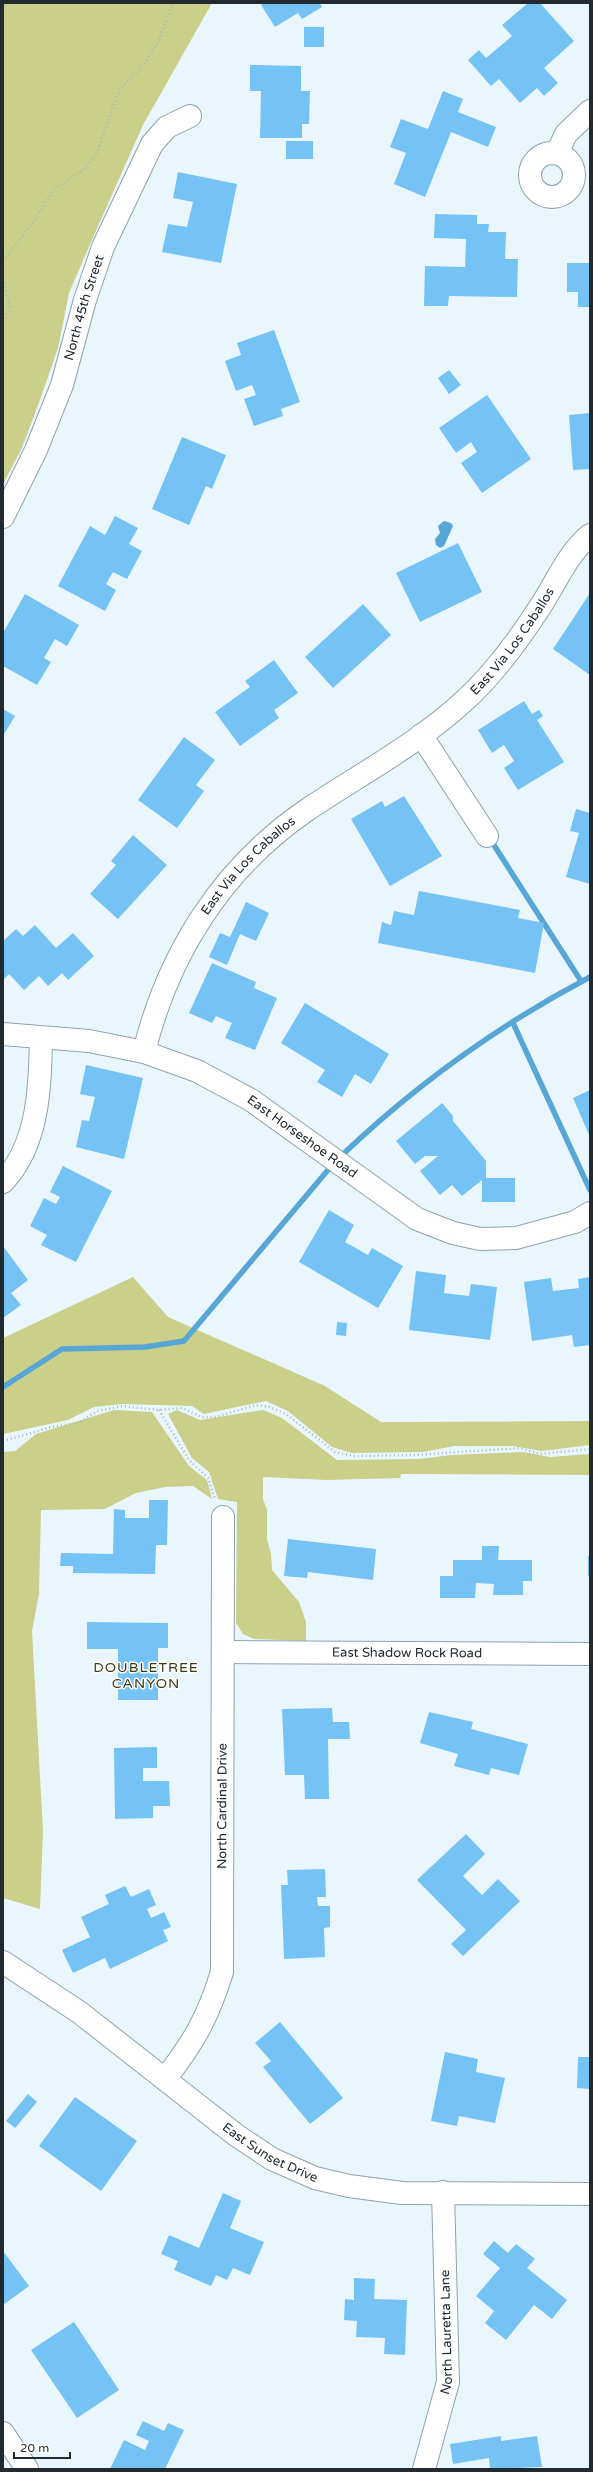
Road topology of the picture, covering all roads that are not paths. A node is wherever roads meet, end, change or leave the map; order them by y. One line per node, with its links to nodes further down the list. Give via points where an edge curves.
1 (590, 111): 3 (street, via 566,134)
2 (190, 116): 4 (street, North 45th Street, via 167,127 152,144 103,247 85,300 62,385 36,450)
3 (557, 153)
4 (3, 517)
5 (590, 535): 6 (street, East Via Los Caballos, via 566,563 540,606 495,668 463,702)
6 (421, 735): 7 (street); 10 (street, East Via Los Caballos, via 305,812 258,850 227,881 199,919 166,980)
7 (487, 836)
8 (3, 1034): 9 (street, East Horseshoe Road)
9 (41, 1038): 10 (street, East Horseshoe Road, via 89,1041); 11 (street, via 36,1114 24,1150 12,1173)
10 (144, 1052): 12 (street, East Horseshoe Road, via 223,1083 251,1100 417,1219 453,1233 480,1239 516,1238 575,1222)
11 (3, 1182)
12 (590, 1213)
13 (223, 1517): 14 (street, North Cardinal Drive)
14 (224, 1652): 15 (street, East Shadow Rock Road); 17 (street, North Cardinal Drive, via 222,1972 212,2003 191,2045)
15 (590, 1654)
16 (3, 1962): 17 (street, East Sunset Drive, via 80,2012)
17 (165, 2079): 18 (street, East Sunset Drive, via 236,2135 272,2159 315,2178 349,2186 402,2193)
18 (443, 2192): 19 (street, East Sunset Drive); 22 (street, North Lauretta Lane, via 448,2382)
19 (590, 2194)
20 (3, 2433): 21 (street)
21 (27, 2469)
22 (424, 2469)

